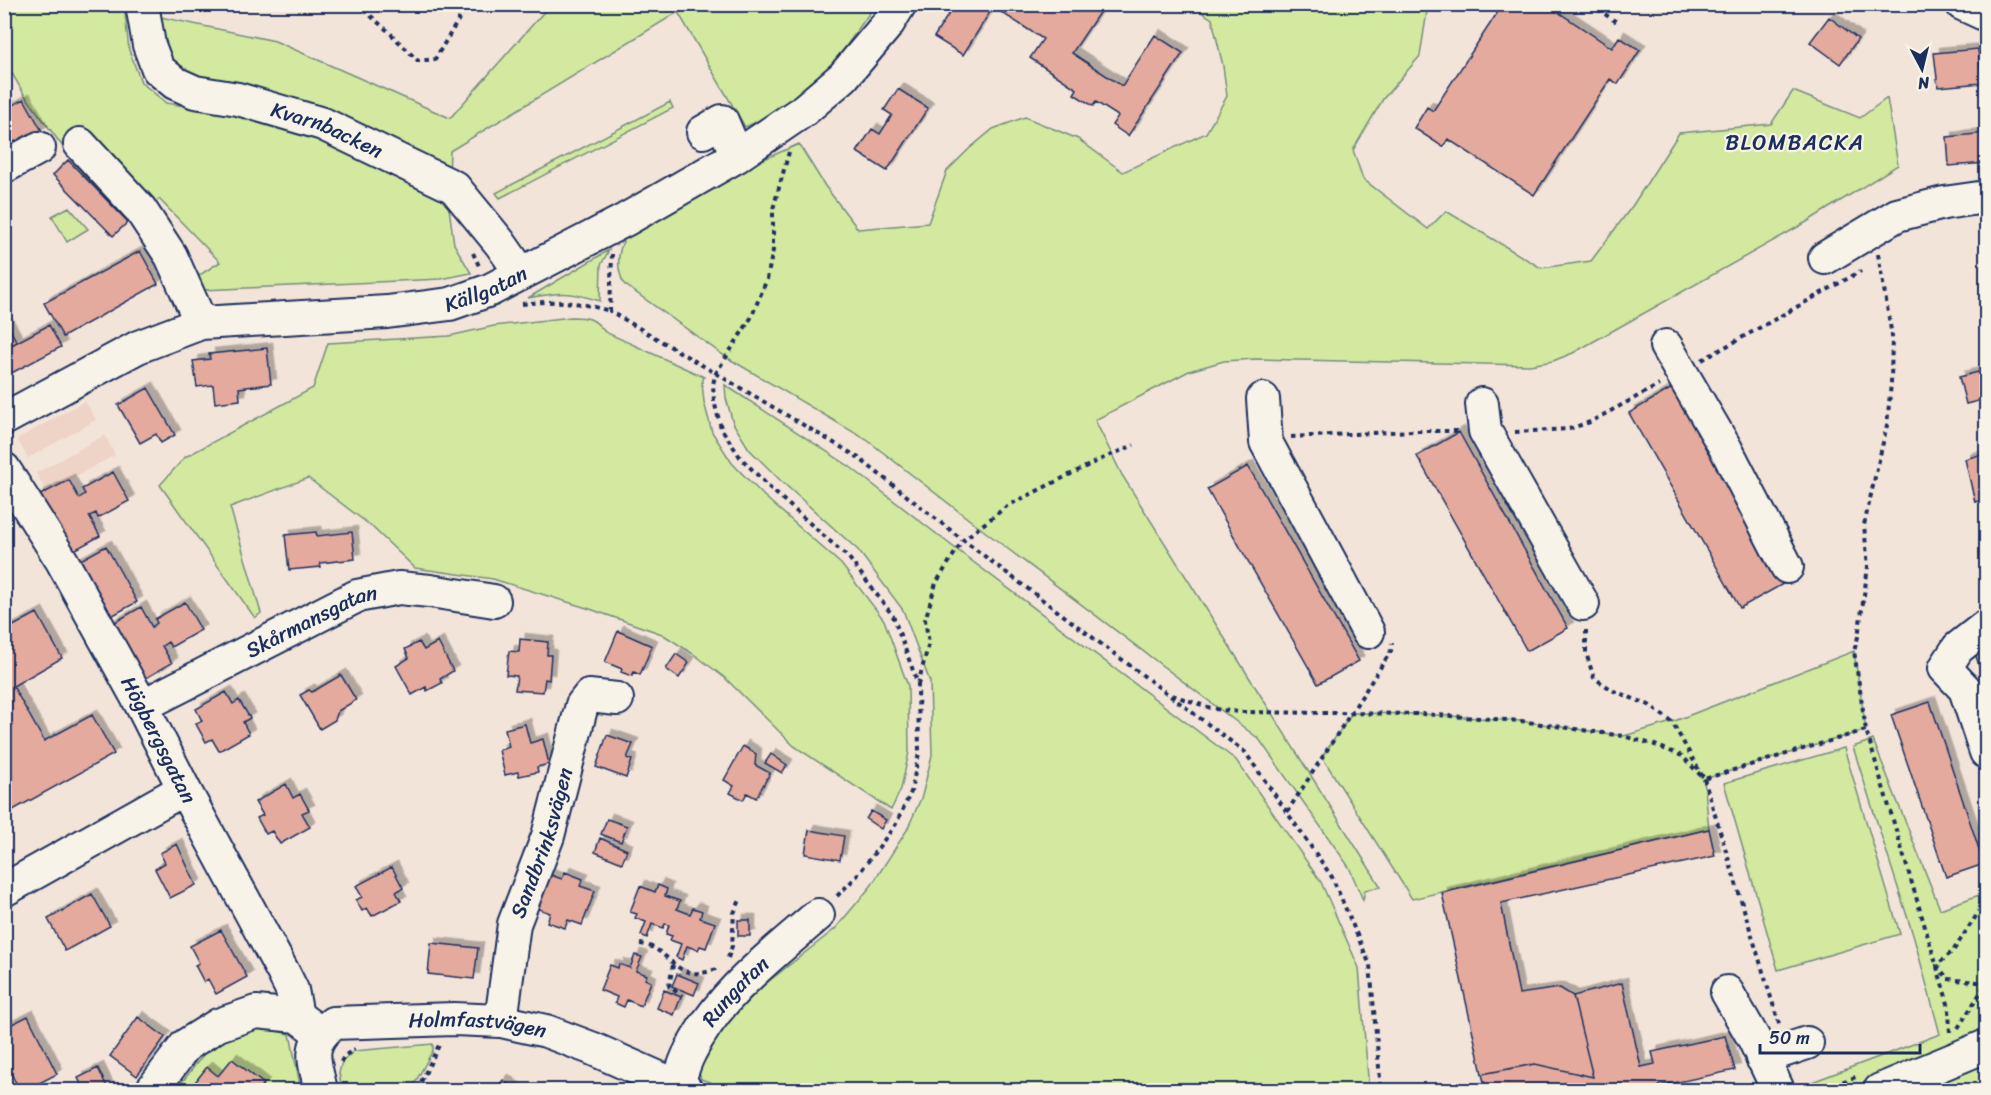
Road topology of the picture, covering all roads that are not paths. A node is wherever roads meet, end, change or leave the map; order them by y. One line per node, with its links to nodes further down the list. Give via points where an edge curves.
1 (142, 4): 12 (street, Kvarnbacken, via 149,45 158,69 175,83 195,92 238,99 323,124 454,187)
2 (900, 4): 8 (street, Källgatan, via 843,77 803,111)
3 (1962, 4): 4 (street)
4 (1986, 15)
5 (703, 132): 8 (street, via 722,122)
6 (80, 144): 13 (street, via 140,209 171,256)
7 (39, 148): 9 (street)
8 (737, 156): 12 (street, Källgatan)
9 (4, 167)
10 (1986, 197): 11 (street, via 1897,215)
11 (1825, 258)
12 (521, 273): 13 (street, Källgatan, via 490,290 450,304 387,312)
13 (201, 323): 17 (street, Källgatan, via 138,347)
14 (1674, 359): 19 (street)
15 (1263, 399): 23 (street, via 1264,438)
16 (1484, 417): 21 (street)
17 (4, 419)
18 (4, 469): 25 (street, Högbergsgatan, via 62,561)
19 (1787, 567)
20 (494, 601): 25 (street, Skårmansgatan, via 399,588 357,596)
21 (1582, 604)
22 (1986, 626): 26 (street, via 1958,648 1945,668 1965,689)
23 (1368, 632)
24 (617, 699): 31 (street, Sandbrinksvägen, via 589,696 582,705 548,836 514,924)
25 (142, 706): 27 (street, Högbergsgatan)
26 (1986, 752)
27 (184, 789): 28 (street); 32 (street, Högbergsgatan)
28 (4, 890)
29 (818, 915): 35 (street, Rungatan, via 747,976 716,1011 690,1052)
30 (1727, 992): 38 (street, via 1754,1039 1785,1050)
31 (501, 1021): 32 (street, Holmfastvägen); 35 (street, Holmfastvägen, via 546,1030)
32 (309, 1025): 36 (street, via 256,1012 218,1025 186,1045); 37 (street)
33 (1986, 1046): 34 (street)
34 (1870, 1083)
35 (681, 1089)
36 (152, 1090)
37 (321, 1090)
38 (1774, 1090)

